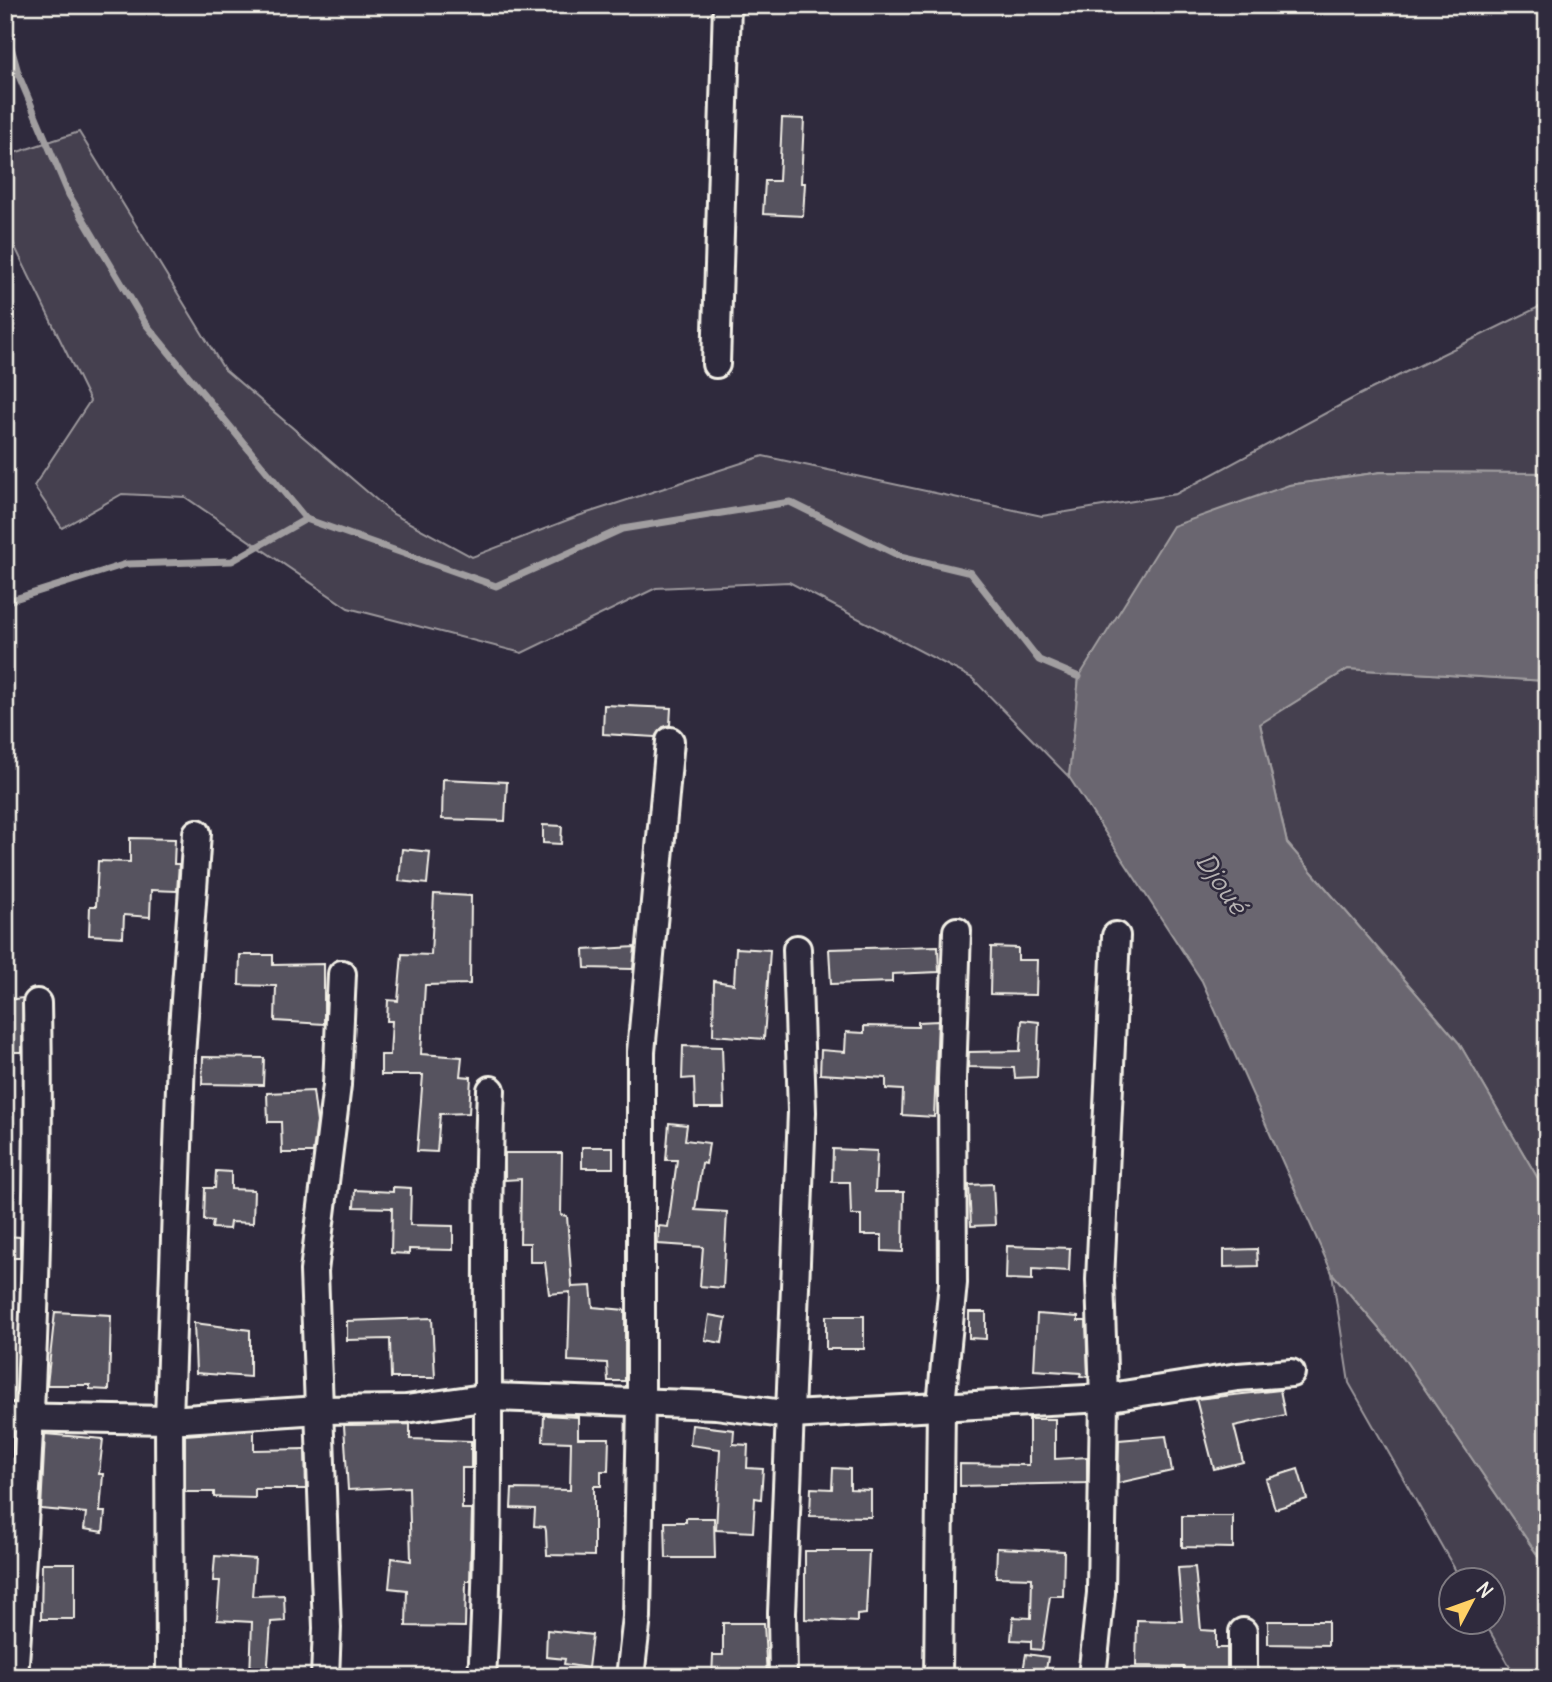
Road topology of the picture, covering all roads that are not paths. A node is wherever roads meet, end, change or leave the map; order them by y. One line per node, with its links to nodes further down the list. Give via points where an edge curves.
1 (727, 5): 2 (street)
2 (716, 364)
3 (670, 741): 14 (street, via 641,1052)
4 (197, 832): 19 (street, via 181,1056)
5 (957, 931): 15 (street, via 953,1283)
6 (1116, 936): 13 (street, via 1100,1280)
7 (797, 949): 17 (street, via 802,1112)
8 (342, 974): 16 (street, via 337,1085 314,1271)
9 (37, 1003): 18 (street, via 39,1109)
10 (491, 1090): 12 (street, via 487,1178)
11 (1291, 1373): 13 (street)
12 (490, 1397): 14 (street); 16 (street, via 406,1409); 24 (street)
13 (1104, 1398): 15 (street); 28 (street, via 1101,1593)
14 (641, 1402): 17 (street); 25 (street, via 637,1617)
15 (941, 1405): 17 (street); 27 (street)
16 (319, 1410): 19 (street); 23 (street)
17 (791, 1415): 26 (street)
18 (18, 1417): 19 (street); 21 (street)
19 (169, 1420): 22 (street)
20 (1243, 1632): 29 (street)
21 (14, 1677)
22 (170, 1677)
23 (325, 1677)
24 (482, 1677)
25 (630, 1677)
26 (783, 1677)
27 (938, 1677)
28 (1092, 1677)
29 (1243, 1677)

